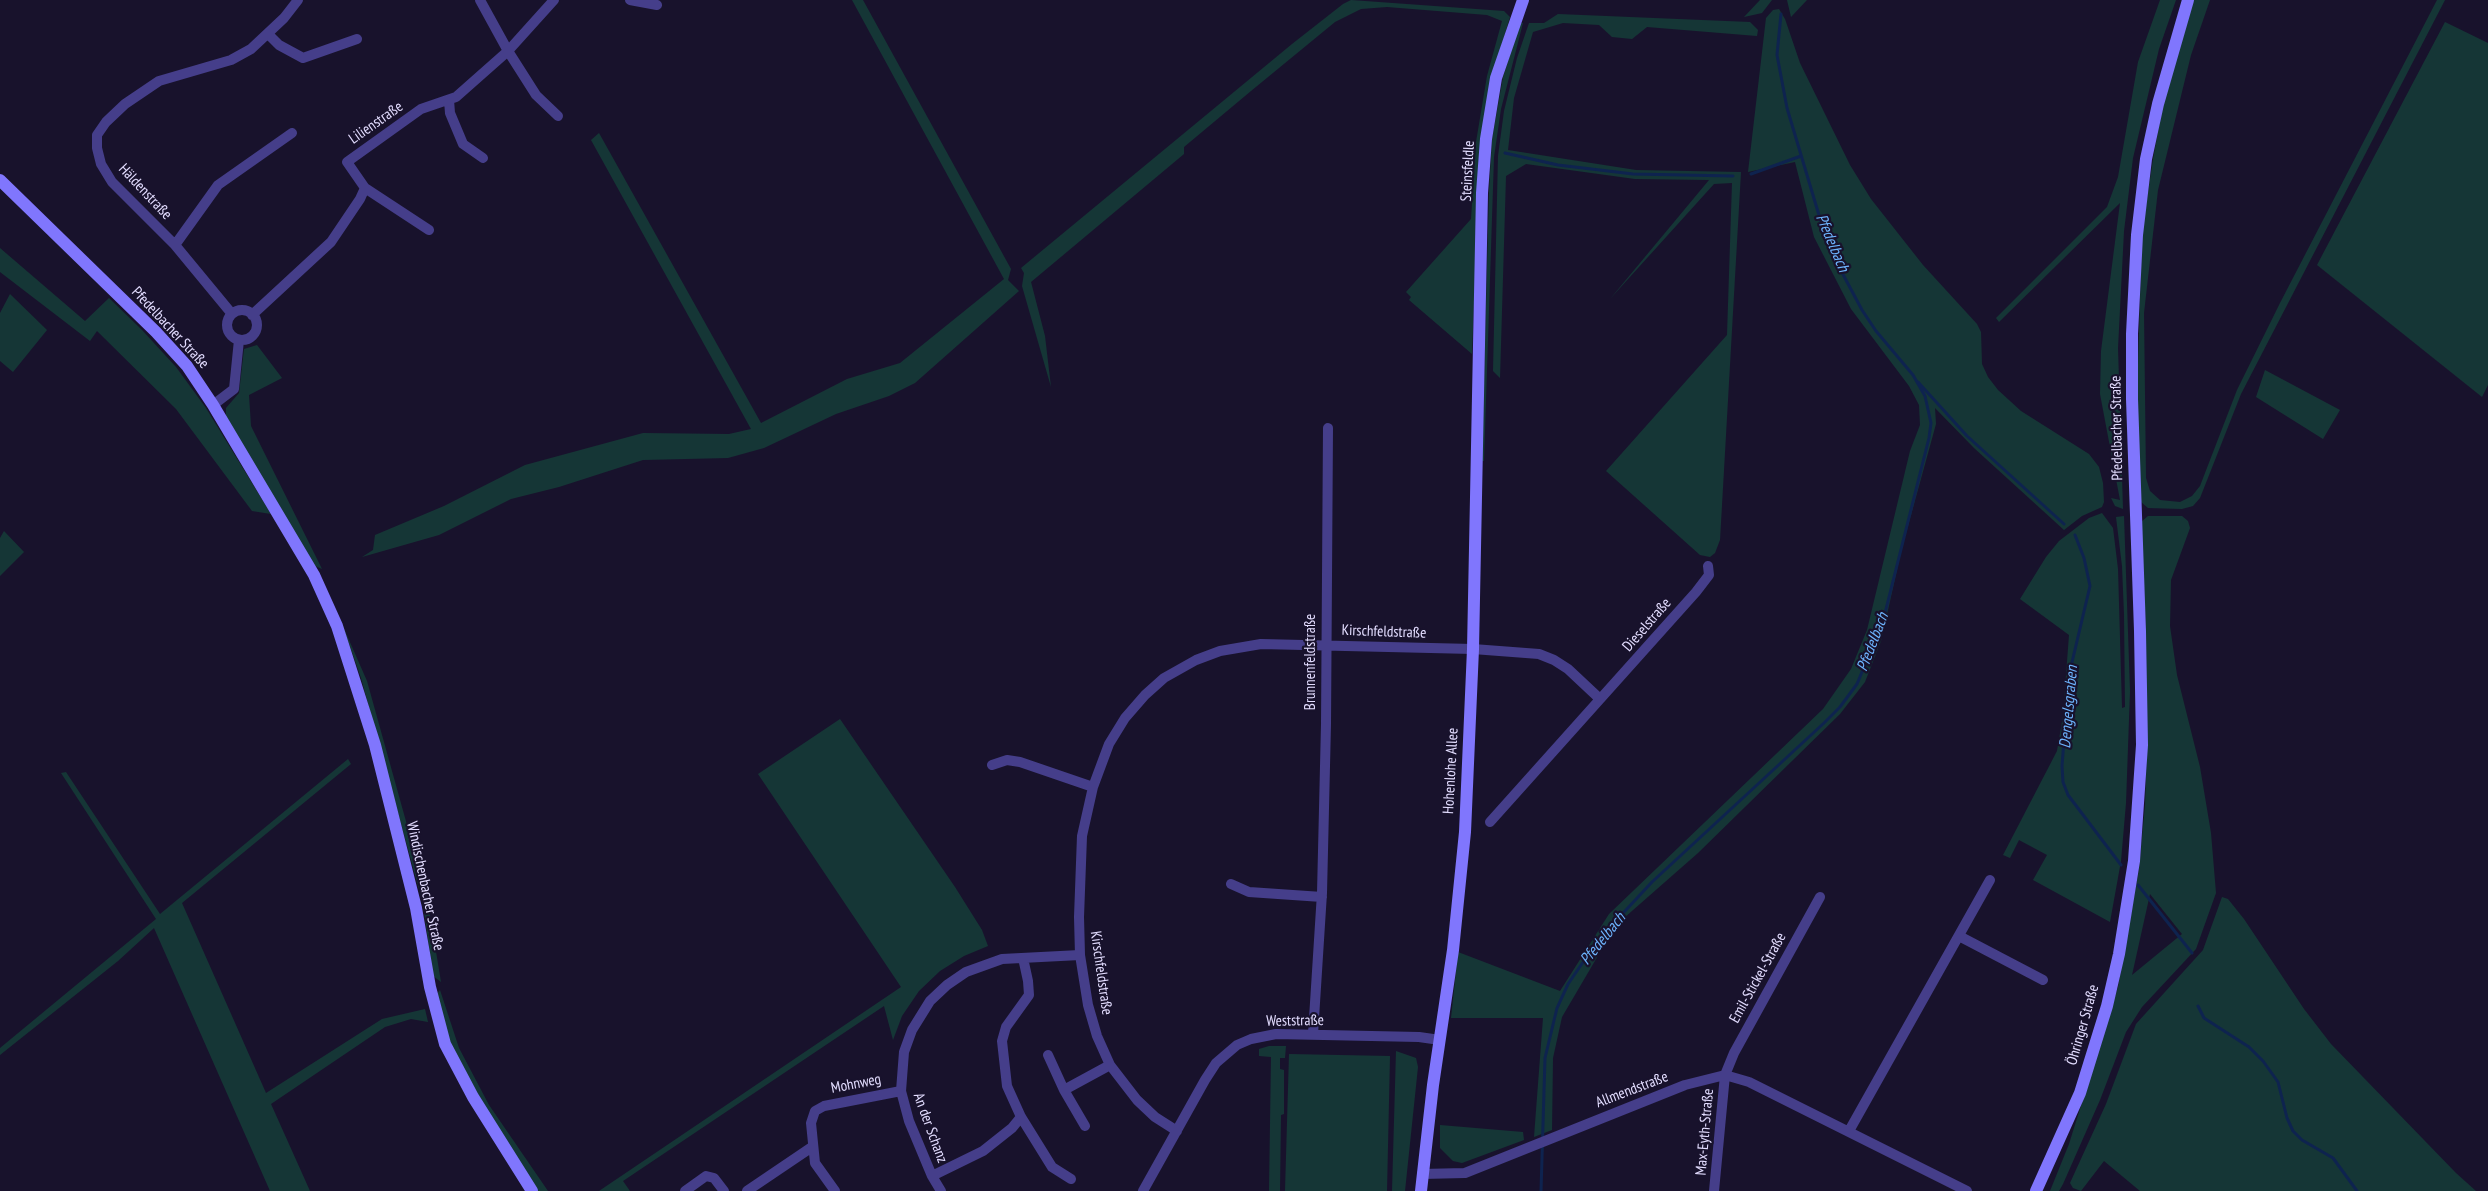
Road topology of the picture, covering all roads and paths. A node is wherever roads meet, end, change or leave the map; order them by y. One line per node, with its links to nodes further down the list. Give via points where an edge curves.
1 (299, 0): 8 (street, Häldenstraße)
2 (480, 0): 10 (street)
3 (554, 0): 10 (street, Lilienstraße)
4 (630, 0): 7 (street)
5 (1523, 0): 22 (street, Steinsfeldle, via 1496,78 1486,139)
6 (2188, 0): 33 (street, Pfedelbacher Straße, via 2146,158 2137,235 2132,399 2142,745)
7 (657, 5)
8 (268, 34): 9 (street, via 279,46 303,58); 18 (street, Häldenstraße, via 231,60 159,81 106,122 97,135 101,164 112,182)
9 (357, 38)
10 (508, 51): 11 (street, Lilienstraße); 12 (street, via 536,95)
11 (449, 100): 14 (street, via 450,113 463,144); 16 (street, Lilienstraße, via 421,109 347,162)
12 (558, 116)
13 (292, 133): 18 (street, via 218,185)
14 (483, 158)
15 (0, 180): 23 (street, Pfedelbacher Straße, via 156,332 187,366)
16 (365, 188): 17 (street); 20 (street, via 331,242)
17 (429, 230)
18 (175, 245): 19 (street, Häldenstraße)
19 (232, 314): 20 (street, via 242,311); 21 (street, via 228,318 227,329)
20 (252, 315): 21 (street, via 256,320 255,332 248,339)
21 (239, 340): 23 (street, via 234,389)
22 (1480, 349): 28 (street, Hohenlohe Allee)
23 (213, 405): 26 (street, Pfedelbacher Straße)
24 (1328, 428): 27 (street, Brunnenfeldstraße)
25 (1708, 566): 29 (street, Dieselstraße, via 1709,575 1696,592)
26 (314, 575): 57 (street, Windischenbacher Straße, via 337,626 375,745 416,908 430,987 445,1044 473,1097)
27 (1326, 646): 28 (street, Kirschfeldstraße); 31 (street, Kirschfeldstraße, via 1261,644 1220,651 1164,678 1125,718 1109,744); 36 (street, Brunnenfeldstraße)
28 (1473, 649): 29 (street, via 1539,654 1568,669); 43 (street, Hohenlohe Allee, via 1465,832)
29 (1600, 699): 32 (street, Dieselstraße)
30 (992, 764): 31 (street, via 1007,760 1020,762)
31 (1093, 787): 39 (street, Kirschfeldstraße, via 1082,836)
32 (1490, 822)
33 (2134, 861): 67 (street, Öhringer Straße, via 2119,954 2106,1006 2080,1093)
34 (1990, 880): 38 (street)
35 (1231, 884): 36 (street, via 1249,892)
36 (1322, 896): 42 (street, Brunnenfeldstraße)
37 (1820, 897): 46 (street, Emil-Stickel-Straße)
38 (1959, 936): 41 (street); 52 (street)
39 (1080, 956): 40 (street, An der Schanz); 45 (street, Kirschfeldstraße, via 1088,1005)
40 (1024, 958): 48 (street, An der Schanz, via 1002,960 966,972 930,1001 912,1030 904,1052); 49 (street, via 1029,995 1006,1026 1002,1042 1007,1086)
41 (2043, 980)
42 (1313, 1034): 43 (street, Weststraße); 51 (street, Weststraße, via 1276,1034 1251,1039 1226,1052 1205,1080)
43 (1440, 1040): 54 (street, Hohenlohe Allee)
44 (1048, 1055): 47 (street)
45 (1110, 1065): 47 (street); 51 (street, Kirschfeldstraße, via 1137,1100)
46 (1725, 1075): 52 (street, via 1749,1082); 54 (street, Allmendstraße, via 1686,1085 1465,1173); 65 (street, Max-Eyth-Straße)
47 (1064, 1090): 50 (street)
48 (901, 1091): 53 (street, Mohnweg, via 824,1106 816,1111 811,1123); 55 (street, An der Schanz, via 909,1121)
49 (1021, 1117): 55 (street, via 983,1151); 56 (street, via 1052,1167)
50 (1085, 1126)
51 (1177, 1131): 63 (street, Weststraße)
52 (1849, 1131): 66 (street)
53 (812, 1147): 60 (street); 61 (street, Mohnweg, via 815,1163)
54 (1422, 1174): 64 (street, Hohenlohe Allee)
55 (932, 1176): 62 (street, An der Schanz)
56 (1071, 1179)
57 (532, 1191)
58 (686, 1191): 59 (street, via 706,1176 714,1178)
59 (724, 1191)
60 (747, 1191)
61 (835, 1191)
62 (941, 1191)
63 (1143, 1191)
64 (1421, 1191)
65 (1714, 1191)
66 (1967, 1191)
67 (2036, 1191)

